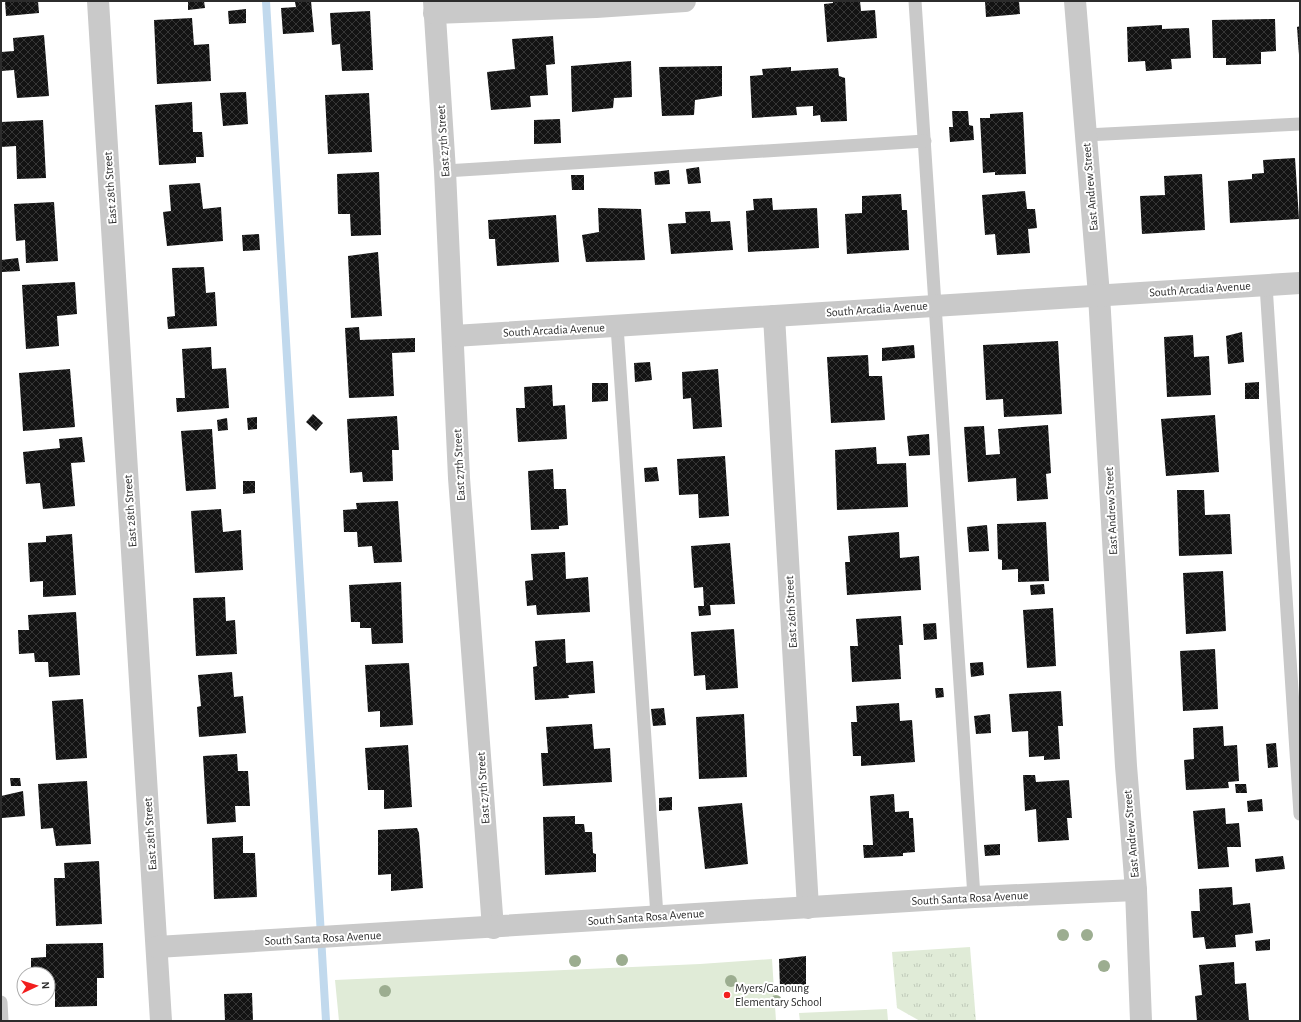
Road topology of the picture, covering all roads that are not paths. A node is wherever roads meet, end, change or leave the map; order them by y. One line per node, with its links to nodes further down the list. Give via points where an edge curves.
1 (98, 1): 24 (street, East 28th Street)
2 (685, 1): 5 (street)
3 (915, 1): 9 (lane)
4 (1074, 1): 8 (street, East Andrew Street)
5 (596, 4): 6 (street)
6 (434, 7): 10 (street, East 27th Street)
7 (1300, 124): 8 (lane)
8 (1086, 135): 13 (street, East Andrew Street)
9 (924, 141): 10 (lane); 14 (lane)
10 (445, 171): 17 (street, East 27th Street)
11 (1300, 282): 12 (street, South Arcadia Avenue)
12 (1266, 285): 13 (street, South Arcadia Avenue); 18 (lane)
13 (1099, 295): 14 (street, South Arcadia Avenue); 19 (street, East Andrew Street)
14 (935, 306): 15 (street, South Arcadia Avenue); 20 (lane)
15 (774, 316): 16 (street, South Arcadia Avenue); 21 (street, East 26th Street)
16 (617, 326): 17 (street, South Arcadia Avenue); 22 (lane)
17 (454, 336): 23 (street, East 27th Street, via 459,478)
18 (1300, 814)
19 (1136, 890): 20 (street, South Santa Rosa Avenue); 28 (street, East Andrew Street)
20 (974, 898): 21 (street, South Santa Rosa Avenue)
21 (808, 908): 22 (street, South Santa Rosa Avenue)
22 (657, 916): 23 (street, South Santa Rosa Avenue)
23 (493, 928): 24 (street, South Santa Rosa Avenue)
24 (156, 947): 27 (street, East 28th Street)
25 (1, 1002): 26 (lane)
26 (2, 1021)
27 (161, 1021)
28 (1141, 1021)

